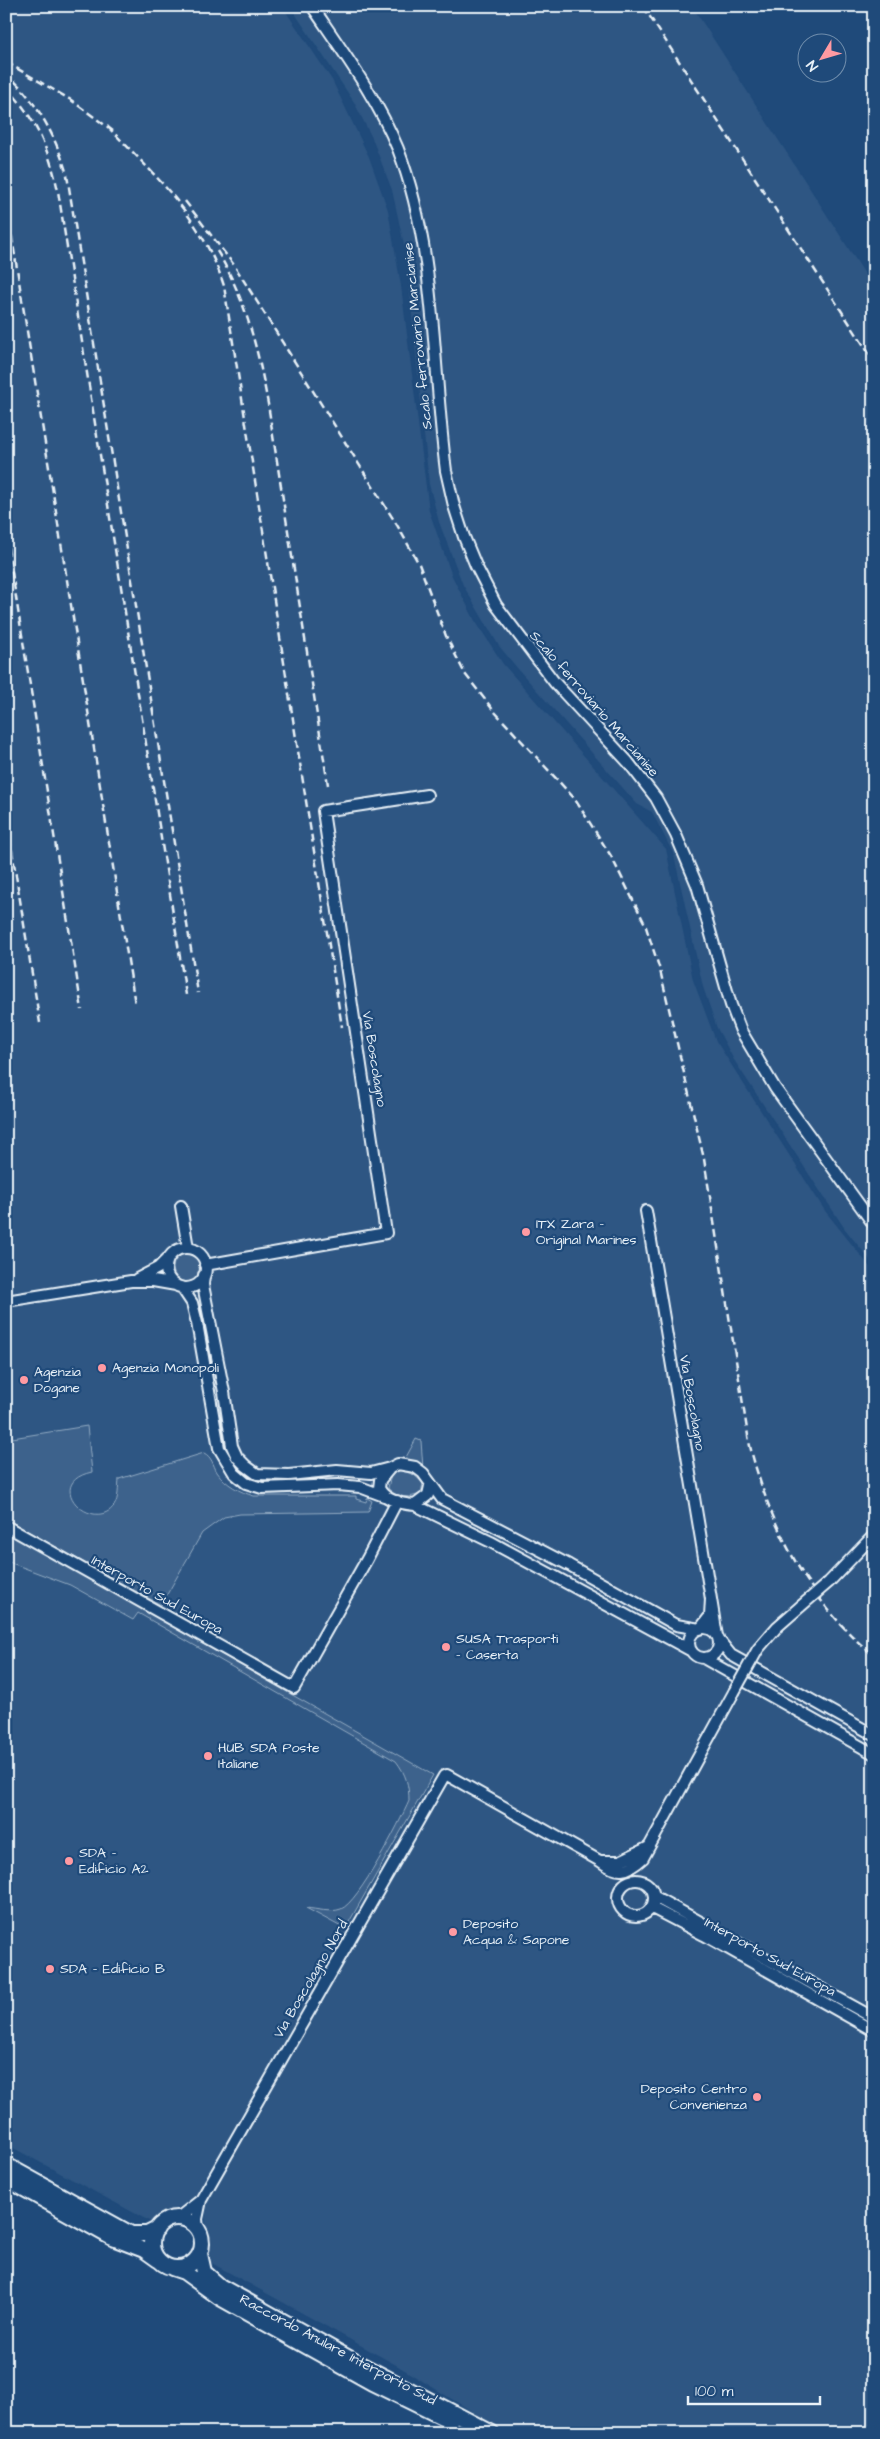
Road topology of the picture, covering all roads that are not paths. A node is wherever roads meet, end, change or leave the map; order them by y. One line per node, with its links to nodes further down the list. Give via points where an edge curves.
1 (312, 6): 5 (street, Scalo ferroviario Marcianise, via 382,114 408,179 422,238 446,471 454,506 476,566 496,605 533,656 644,781 667,814 704,905 728,996 741,1031 775,1088)
2 (426, 795): 8 (street, Via Boscolagno, via 323,811 386,1233)
3 (181, 1206): 6 (street)
4 (646, 1211): 19 (street, Via Boscolagno)
5 (874, 1225)
6 (188, 1248): 7 (street, via 178,1249); 8 (street, via 202,1256)
7 (169, 1257): 9 (street, via 147,1275); 10 (street, via 166,1269 171,1281)
8 (205, 1270): 10 (street, Via Boscolagno, via 196,1285); 12 (street, via 203,1285 232,1446 237,1457 257,1474 289,1475 337,1470 371,1473)
9 (131, 1281): 10 (street); 11 (street)
10 (179, 1286): 14 (street, via 192,1303 219,1448 234,1473 246,1483 262,1488 338,1484 360,1487)
11 (6, 1301)
12 (390, 1468): 13 (street, via 398,1464 415,1467 423,1473); 14 (street, via 380,1480 379,1488)
13 (430, 1486): 16 (street, via 428,1495); 20 (street, via 442,1499 569,1565 676,1626)
14 (385, 1496): 15 (street)
15 (397, 1502): 16 (street); 17 (street, Interporto Sud Europa, via 294,1688)
16 (415, 1505): 22 (street, via 499,1546)
17 (6, 1526)
18 (874, 1535): 32 (street, Via Boscolagno Nord, bridge, via 758,1649 648,1848 620,1861 600,1861 448,1775 442,1778)
19 (711, 1599): 20 (street, Via Boscolagno, via 710,1616); 21 (street, Via Boscolagno)
20 (700, 1628): 21 (street, via 710,1629); 22 (street, Via Boscolagno, via 691,1635)
21 (718, 1638): 23 (street, via 716,1654); 24 (street, via 731,1655)
22 (690, 1650): 23 (street)
23 (705, 1659): 25 (street)
24 (874, 1735)
25 (874, 1754)
26 (655, 1897): 27 (street); 27 (street, via 646,1882 634,1879 624,1884 618,1895 621,1907 630,1915 642,1915); 28 (street, Interporto Sud Europa)
27 (652, 1908): 29 (street, Interporto Sud Europa)
28 (874, 2018)
29 (874, 2031)
30 (6, 2165): 34 (main road, via 131,2234 147,2234)
31 (6, 2179): 37 (main road, Raccordo Anulare Interporto Sud)
32 (201, 2200): 33 (street, Via Boscolagno Nord); 35 (street, Via Boscolagno Nord)
33 (178, 2218): 34 (main road, via 170,2219); 35 (main road, via 193,2224)
34 (157, 2229): 37 (main road, via 152,2244)
35 (198, 2230): 36 (main road, Raccordo Anulare Interporto Sud, via 202,2246)
36 (200, 2254): 38 (main road, via 189,2266); 40 (main road, Raccordo Anulare Interporto Sud, via 204,2272 220,2286)
37 (158, 2260): 38 (main road, Raccordo Anulare Interporto Sud)
38 (172, 2268): 39 (main road, Raccordo Anulare Interporto Sud, via 184,2272 220,2298 372,2383)
39 (473, 2433)
40 (492, 2433)

